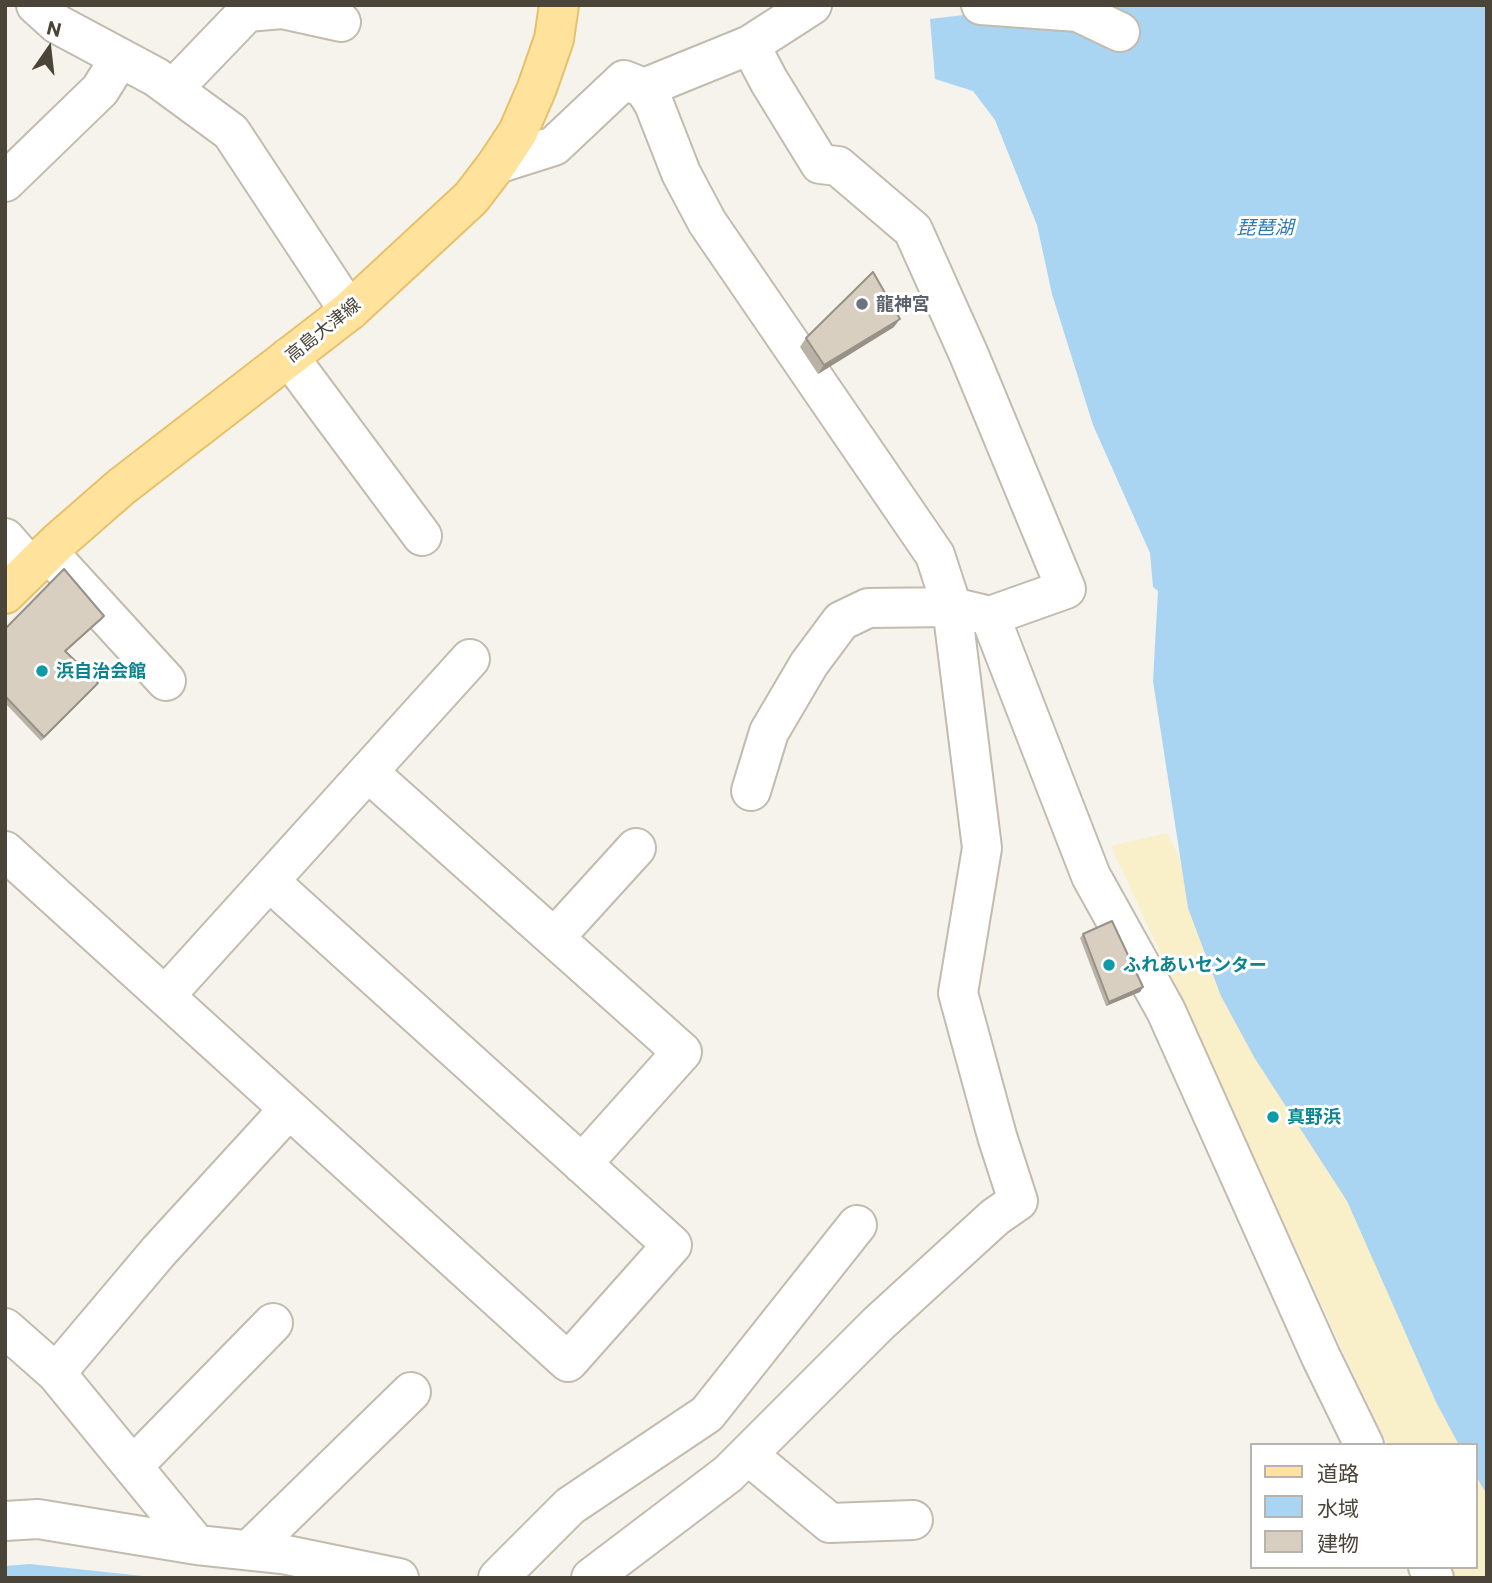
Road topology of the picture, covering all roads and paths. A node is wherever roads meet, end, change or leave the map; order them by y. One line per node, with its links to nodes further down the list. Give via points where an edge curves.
1 (36, 5): 8 (street, via 57,24)
2 (559, 5): 11 (main road, 高島大津線, via 554,39 537,88 518,132)
3 (981, 5): 6 (street, via 1078,12)
4 (814, 6): 7 (street)
5 (341, 22): 10 (street, via 282,9 247,12)
6 (1119, 32)
7 (750, 45): 9 (street); 19 (street, via 820,164 838,166 913,230 979,380 1066,589)
8 (120, 58): 10 (street); 12 (street, via 100,90)
9 (644, 88): 11 (street, via 624,80 554,146); 18 (street, via 707,222 935,555)
10 (173, 89): 13 (street, via 231,132)
11 (497, 164): 13 (main road, 高島大津線, via 471,198)
12 (5, 181)
13 (349, 311): 14 (main road, 高島大津線)
14 (289, 357): 15 (street); 17 (main road, 高島大津線, via 121,487)
15 (422, 536)
16 (5, 538): 17 (street)
17 (28, 571): 21 (street)
18 (952, 607): 19 (street); 23 (street, via 868,608 841,621 769,732); 37 (street, via 982,848 958,993 1018,1201 888,1314)
19 (990, 615): 36 (street, via 1091,876 1166,1011)
20 (470, 659): 22 (street)
21 (166, 681)
22 (368, 772): 26 (street); 27 (street)
23 (751, 791)
24 (636, 848): 27 (street)
25 (5, 851): 28 (street)
26 (268, 881): 28 (street); 30 (street)
27 (555, 937): 30 (street, via 682,1052)
28 (165, 996): 29 (street)
29 (289, 1109): 30 (street, via 568,1362 672,1244); 34 (street, via 159,1251)
30 (582, 1164)
31 (857, 1225): 44 (street, via 707,1414 570,1506)
32 (273, 1323): 38 (street)
33 (5, 1328): 34 (street)
34 (56, 1373): 38 (street)
35 (411, 1392): 42 (street)
36 (1363, 1443)
37 (748, 1455): 39 (street, via 830,1523); 45 (street)
38 (132, 1466): 41 (street)
39 (913, 1520)
40 (5, 1521): 41 (street, via 38,1519)
41 (197, 1545): 42 (street)
42 (249, 1550): 43 (street)
43 (399, 1578)
44 (498, 1578)
45 (591, 1578)

